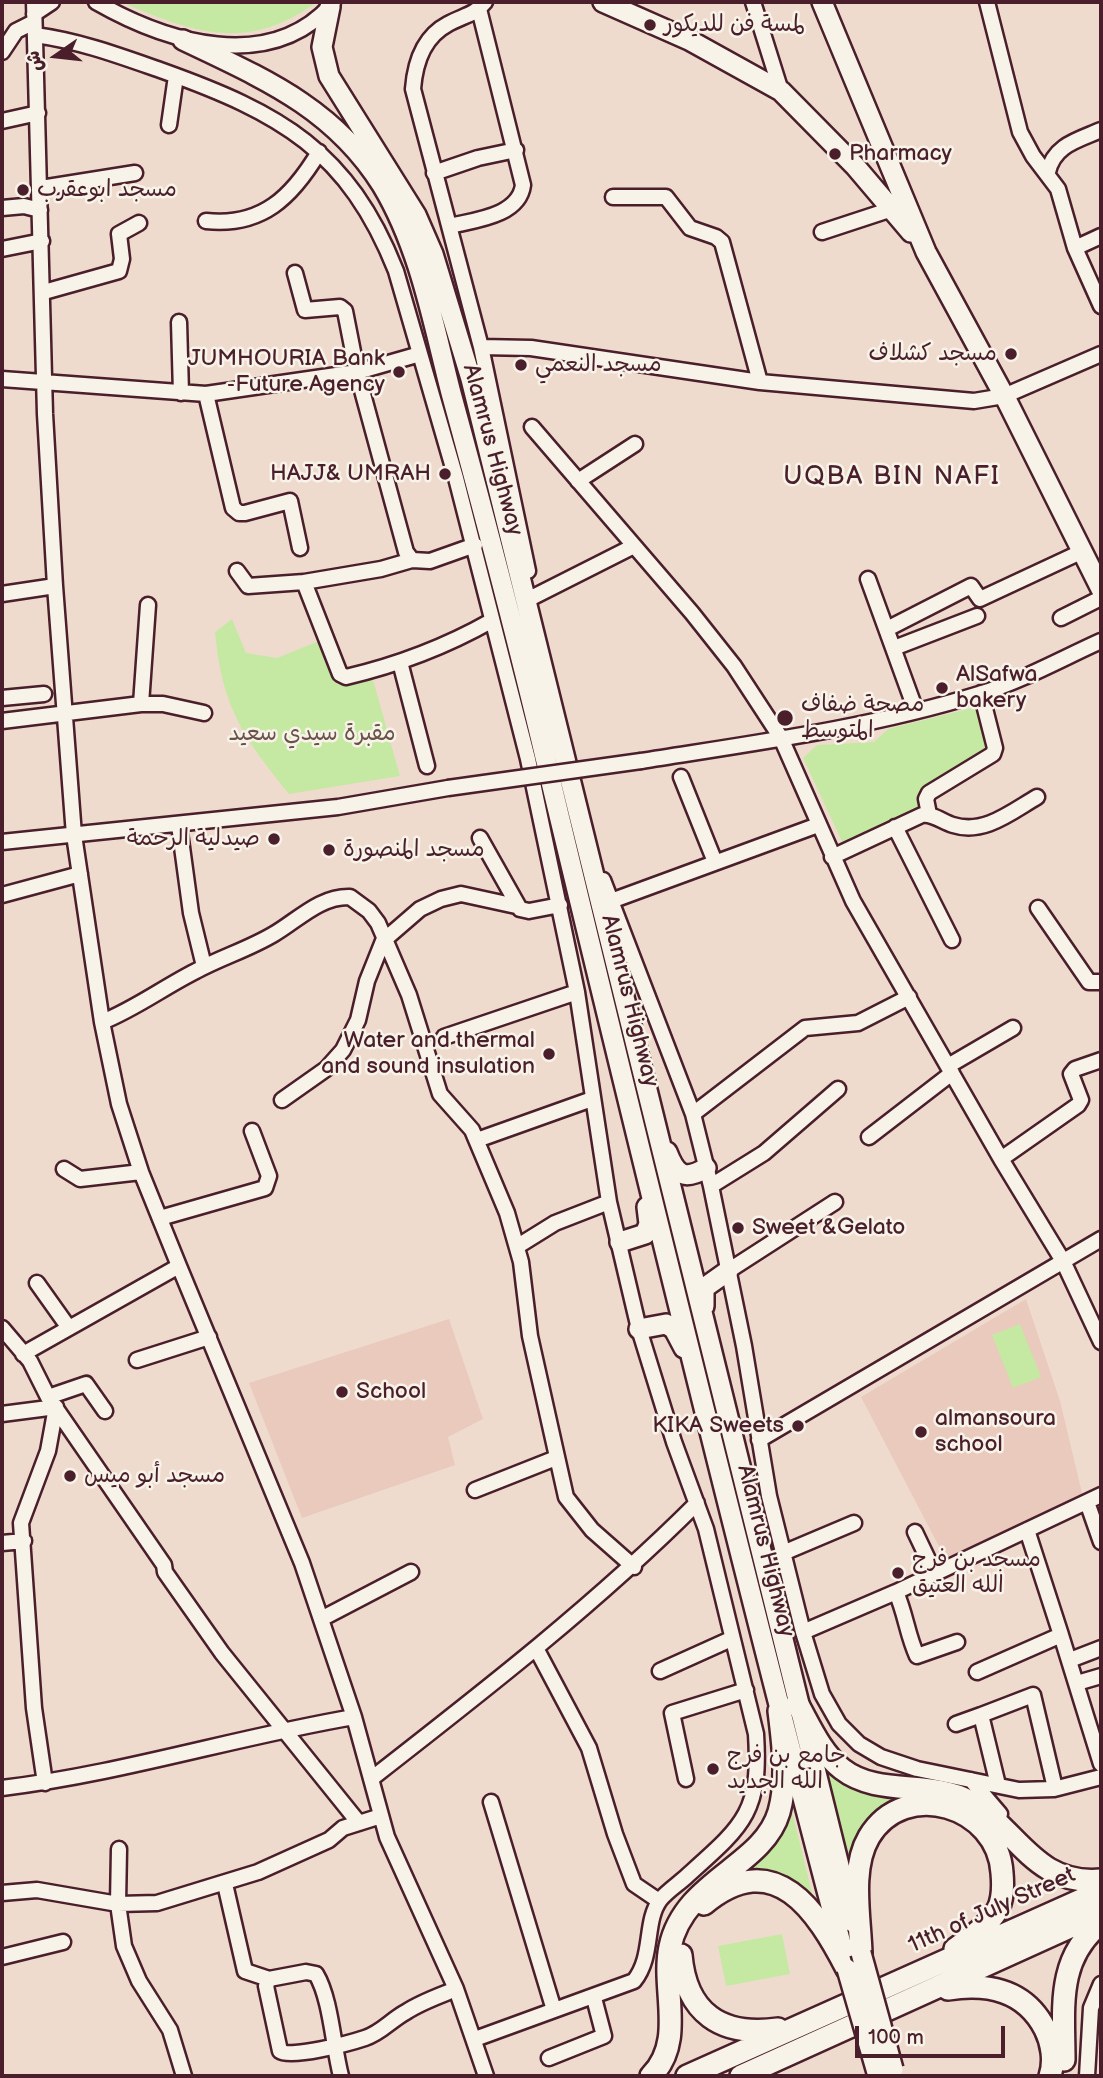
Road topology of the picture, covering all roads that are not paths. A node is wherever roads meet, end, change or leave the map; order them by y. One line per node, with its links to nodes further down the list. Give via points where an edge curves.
1 (52, 2): 9 (street)
2 (96, 2): 10 (street)
3 (604, 2): 13 (main road, via 690,40)
4 (753, 2): 13 (street)
5 (822, 2): 23 (main road)
6 (987, 2): 20 (street, via 1015,118 1033,156)
7 (332, 5): 10 (street, via 281,38 254,45 223,47); 117 (main road, Alamrus Highway, via 322,47 329,76 416,215 448,297)
8 (482, 6): 18 (street); 22 (street, via 432,36 414,70 416,108)
9 (34, 18): 11 (street, via 16,31); 12 (street, via 71,40); 14 (street)
10 (183, 40): 118 (main road, Alamrus Highway, via 302,100 332,125 362,156 401,223 425,293 478,491)
11 (2, 52)
12 (176, 76): 16 (street); 19 (street, via 234,97 279,121)
13 (781, 91): 24 (main road)
14 (38, 113): 15 (street); 25 (street)
15 (2, 121)
16 (169, 124)
17 (1101, 130): 20 (street, via 1059,149)
18 (516, 150): 22 (street); 32 (street, via 523,185 520,197 500,213)
19 (319, 152): 30 (street, via 281,202 239,222); 44 (street, via 357,194 379,228)
20 (1048, 172): 36 (street, via 1058,189)
21 (135, 173): 25 (street)
22 (434, 173): 32 (street)
23 (892, 173): 24 (main road, via 883,182); 38 (main road)
24 (865, 177): 28 (main road)
25 (41, 188): 29 (street)
26 (613, 197): 49 (street, via 666,197 690,228 722,243)
27 (2, 208): 29 (street)
28 (892, 209): 33 (street); 38 (main road)
29 (40, 210): 35 (street)
30 (206, 221)
31 (139, 223): 40 (street, via 119,234 119,271)
32 (450, 226): 43 (street)
33 (822, 232)
34 (1101, 236): 36 (street)
35 (42, 241): 37 (street); 40 (street)
36 (1075, 247): 41 (street)
37 (2, 248)
38 (926, 252): 52 (main road)
39 (295, 273): 46 (street, via 305,310 344,309)
40 (44, 292): 48 (street)
41 (1100, 301)
42 (179, 322): 50 (street)
43 (481, 347): 49 (street, via 531,348); 67 (street)
44 (420, 354): 46 (street); 56 (street)
45 (1101, 354): 52 (street)
46 (357, 372): 51 (street); 60 (street)
47 (2, 379): 48 (street)
48 (45, 381): 50 (street); 64 (street)
49 (760, 382): 52 (street, via 974,401)
50 (181, 393): 51 (street)
51 (206, 394): 58 (street, via 233,508 245,513 290,501)
52 (1004, 396): 59 (main road)
53 (532, 427): 55 (street)
54 (635, 444): 55 (street)
55 (578, 481): 57 (street)
56 (475, 545): 60 (street, via 430,561); 71 (street)
57 (632, 547): 67 (street); 84 (street, via 734,666)
58 (300, 548)
59 (1083, 551): 65 (main road); 72 (street, via 980,599 971,586)
60 (412, 560): 63 (street)
61 (237, 571): 63 (street, via 248,586)
62 (868, 579): 72 (street)
63 (304, 582): 75 (street, via 344,677)
64 (55, 586): 66 (street); 81 (street)
65 (1100, 587): 70 (street)
66 (2, 594)
67 (533, 597): 99 (street, via 594,850)
68 (148, 605): 79 (street)
69 (977, 616): 74 (street)
70 (1061, 618)
71 (491, 621): 75 (street, via 440,648); 100 (street)
72 (887, 629): 74 (street)
73 (1101, 641): 76 (street)
74 (894, 648): 80 (street)
75 (400, 662): 85 (street)
76 (981, 693): 80 (street); 88 (street, via 993,754 929,793)
77 (44, 694): 78 (street)
78 (2, 698)
79 (141, 705): 81 (street); 82 (street, via 163,704)
80 (916, 711): 84 (street)
81 (66, 712): 83 (street); 92 (street)
82 (204, 713)
83 (2, 721)
84 (781, 738): 89 (street, bridge, via 338,807); 90 (street)
85 (426, 766)
86 (681, 777): 96 (street)
87 (1037, 797): 88 (street, via 982,827 963,828)
88 (929, 814): 91 (street)
89 (179, 825): 92 (street); 105 (street, via 191,913)
90 (818, 825): 95 (street); 96 (street)
91 (895, 827): 95 (street); 103 (street)
92 (74, 835): 94 (street); 97 (street)
93 (480, 838): 101 (street)
94 (2, 842)
95 (832, 857): 108 (street)
96 (715, 862): 99 (street)
97 (80, 874): 98 (street); 109 (street)
98 (2, 895)
99 (611, 901): 119 (street)
100 (560, 905): 101 (street, via 529,911); 107 (street)
101 (516, 906): 104 (street, via 470,895 441,899 420,909)
102 (1038, 908): 106 (street, via 1089,982)
103 (952, 940)
104 (383, 941): 105 (street, via 369,911 350,897 339,896 236,954); 116 (street, via 358,1020 343,1050 326,1069); 122 (street, via 409,995 440,1094)
105 (204, 966): 109 (street)
106 (1101, 982)
107 (576, 992): 111 (street); 115 (street)
108 (909, 997): 113 (street); 119 (street, via 858,1023 805,1028)
109 (102, 1021): 125 (street, via 119,1104)
110 (1013, 1028): 113 (street)
111 (444, 1037)
112 (1101, 1060): 123 (street, via 1071,1074 1081,1100 1078,1105)
113 (950, 1070): 121 (street); 123 (street)
114 (838, 1089): 126 (street, via 764,1153)
115 (593, 1099): 122 (street); 127 (street)
116 (282, 1100)
117 (651, 1109): 126 (main road, via 674,1169 688,1177); 144 (main road, Alamrus Highway)
118 (631, 1112): 131 (main road, via 649,1224 640,1238); 144 (main road, Alamrus Highway)
119 (692, 1114): 126 (street)
120 (252, 1131): 129 (street, via 269,1176 265,1188)
121 (869, 1137)
122 (477, 1140): 132 (street)
123 (1000, 1159): 133 (street)
124 (64, 1169): 125 (street, via 80,1180)
125 (141, 1172): 129 (street)
126 (709, 1177): 135 (street)
127 (609, 1202): 131 (street); 132 (street, via 555,1223)
128 (835, 1202): 135 (street)
129 (160, 1218): 134 (street)
130 (1101, 1239): 133 (street)
131 (620, 1242): 139 (street)
132 (518, 1246): 149 (street, via 530,1336)
133 (1063, 1261): 141 (street); 148 (street)
134 (179, 1266): 138 (street); 140 (street)
135 (728, 1271): 144 (main road, via 707,1283 703,1294); 148 (street)
136 (37, 1283): 138 (street)
137 (2, 1328): 142 (street)
138 (69, 1328): 142 (street)
139 (639, 1329): 144 (main road, via 661,1323 671,1326); 153 (street)
140 (209, 1337): 143 (street); 165 (street, via 298,1551)
141 (1101, 1342)
142 (23, 1354): 145 (street)
143 (137, 1360)
144 (704, 1366): 178 (main road, Alamrus Highway)
145 (52, 1402): 146 (street, via 86,1384); 147 (street); 157 (street, via 48,1451 21,1523); 182 (street, via 222,1653)
146 (106, 1410)
147 (2, 1414)
148 (759, 1440): 160 (street)
149 (556, 1458): 150 (street); 161 (street, via 571,1506)
150 (475, 1490)
151 (1101, 1495): 152 (street)
152 (1087, 1502): 155 (street); 158 (street)
153 (697, 1503): 161 (street); 168 (street)
154 (854, 1523): 160 (street)
155 (1027, 1530): 163 (street); 167 (street)
156 (915, 1532): 163 (street)
157 (24, 1541): 159 (street); 188 (street, via 34,1708)
158 (1101, 1542)
159 (2, 1543)
160 (783, 1553): 166 (street)
161 (634, 1567): 171 (street)
162 (411, 1572): 165 (street)
163 (935, 1574): 164 (street)
164 (896, 1592): 166 (street); 169 (street, via 917,1656)
165 (321, 1619): 180 (street)
166 (803, 1632): 187 (street, via 822,1695 839,1724 859,1744 918,1769)
167 (1061, 1635): 172 (street); 174 (street)
168 (732, 1639): 173 (street); 177 (street)
169 (957, 1642)
170 (1101, 1648): 172 (street)
171 (537, 1650): 185 (street); 199 (street, via 589,1748 634,1884)
172 (1070, 1660): 176 (street)
173 (660, 1671)
174 (977, 1672)
175 (1101, 1676): 176 (street)
176 (1077, 1683): 183 (street)
177 (746, 1690): 186 (street, via 672,1713); 199 (street, via 756,1734 754,1798 744,1821 728,1839)
178 (788, 1707): 197 (highway, via 841,1769 864,1781 968,1800 990,1815 1038,1864); 205 (main road, Alamrus Highway); 223 (highway, via 778,1814 759,1843 702,1891 684,1913 670,1947 669,2038 665,2056)
179 (981, 1715): 181 (street); 189 (street); 191 (street, via 1033,1695)
180 (354, 1717): 182 (street); 185 (street)
181 (956, 1724)
182 (285, 1728): 188 (street); 194 (street)
183 (1101, 1764)
184 (1101, 1777): 191 (street)
185 (371, 1779): 193 (street)
186 (686, 1779)
187 (971, 1780): 189 (street); 197 (street, via 1040,1856)
188 (45, 1783): 190 (street)
189 (998, 1785): 191 (street, via 1019,1790)
190 (2, 1787)
191 (1055, 1788)
192 (491, 1802): 212 (street)
193 (381, 1816): 194 (street); 209 (street)
194 (359, 1823): 196 (street, via 293,1858)
195 (120, 1849): 200 (street)
196 (225, 1884): 200 (street, via 157,1903); 207 (street, via 245,1971)
197 (1097, 1884): 206 (highway, 11th of July Street)
198 (2, 1893): 200 (street, via 47,1891)
199 (659, 1901): 211 (street, via 643,1970 634,1981)
200 (118, 1904): 220 (street, via 129,1961 170,2030)
201 (1101, 1913): 210 (highway)
202 (1101, 1923): 228 (highway, via 1080,1943 1067,1968 1062,1997)
203 (63, 1942): 204 (street)
204 (2, 1957)
205 (854, 1961): 206 (highway, via 859,1866 869,1837 888,1815 942,1804 968,1813 987,1832 1001,1857 1003,1884 999,1908 983,1928); 213 (highway, via 813,1910 784,1888 741,1884 702,1906 681,1955 684,1981 696,2004 718,2024 735,2030); 219 (main road, Alamrus Highway, bridge)
206 (924, 1970): 213 (highway, 11th of July Street)
207 (269, 1979): 215 (street, via 316,1974 322,1984); 215 (street, via 266,1986 280,2051 288,2055)
208 (1101, 1984): 218 (street, via 1089,2021)
209 (456, 1989): 214 (street); 215 (street, via 403,2013 374,2034)
210 (921, 1995): 216 (highway); 227 (highway, via 989,1987 1015,1994 1037,2014 1051,2041)
211 (594, 1998): 212 (street); 217 (street, via 604,2036)
212 (554, 2010): 214 (street)
213 (797, 2027): 224 (highway)
214 (475, 2039): 222 (street)
215 (332, 2046): 221 (street)
216 (811, 2046): 225 (highway); 226 (highway)
217 (549, 2058)
218 (1092, 2073)
219 (891, 2074)
220 (184, 2076)
221 (341, 2076)
222 (486, 2076)
223 (651, 2076)
224 (687, 2076)
225 (741, 2076)
226 (766, 2076)
227 (1050, 2076)
228 (1063, 2076)

